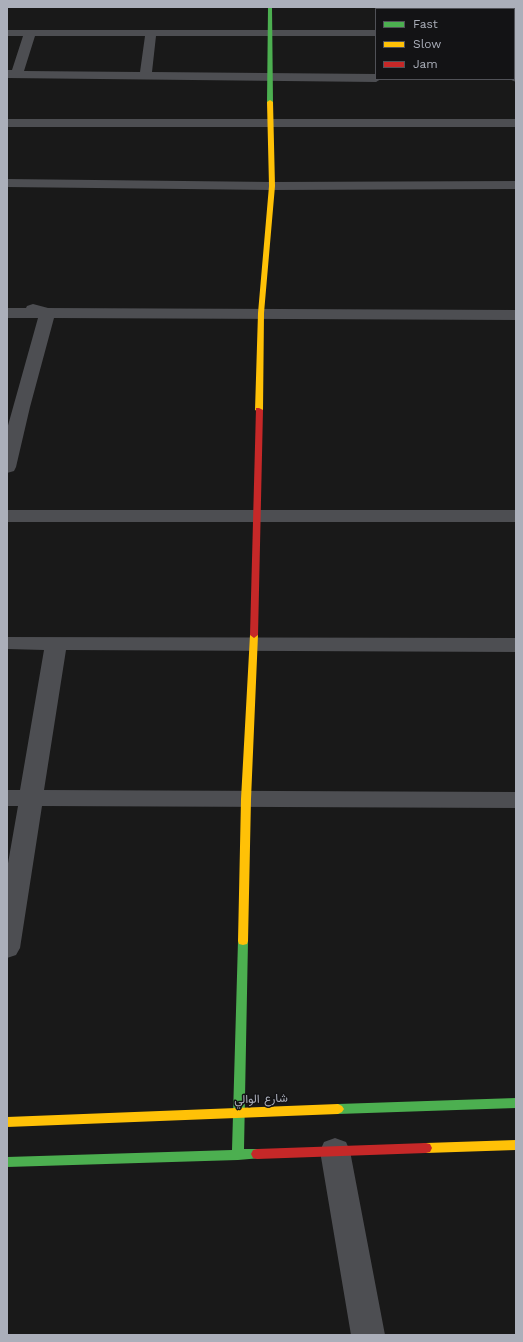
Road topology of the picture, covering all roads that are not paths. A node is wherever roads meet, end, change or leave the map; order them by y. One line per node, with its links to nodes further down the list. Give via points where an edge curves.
1 (270, 7): 5 (street)
2 (7, 32): 3 (street)
3 (30, 32): 4 (street); 7 (street)
4 (151, 33): 5 (street); 8 (street)
5 (269, 33): 6 (street); 9 (street)
6 (375, 33)
7 (12, 74): 8 (street)
8 (146, 75): 9 (street)
9 (271, 77): 10 (street); 12 (street)
10 (375, 78)
11 (7, 123): 12 (street)
12 (272, 123): 13 (street); 16 (street)
13 (516, 123)
14 (7, 183): 16 (street)
15 (516, 185): 16 (street)
16 (272, 186): 19 (street)
17 (7, 301): 20 (street)
18 (7, 313): 20 (street)
19 (262, 313): 20 (street); 21 (street); 25 (street)
20 (47, 314): 22 (street)
21 (516, 315)
22 (14, 407): 23 (street)
23 (7, 467)
24 (7, 516): 25 (street)
25 (257, 516): 26 (street); 29 (street)
26 (516, 516)
27 (7, 643): 28 (street)
28 (56, 643): 29 (street); 32 (street)
29 (254, 644): 30 (street); 33 (street)
30 (516, 645)
31 (7, 798): 32 (street)
32 (31, 798): 33 (street); 35 (street)
33 (246, 799): 34 (street); 37 (street)
34 (516, 800)
35 (7, 948)
36 (516, 1103): 37 (street, شارع الوالي)
37 (240, 1112): 38 (street, شارع الوالي); 41 (street)
38 (7, 1122)
39 (516, 1145): 40 (street)
40 (335, 1151): 41 (street); 43 (street)
41 (238, 1155): 42 (street)
42 (7, 1162)
43 (368, 1335)

